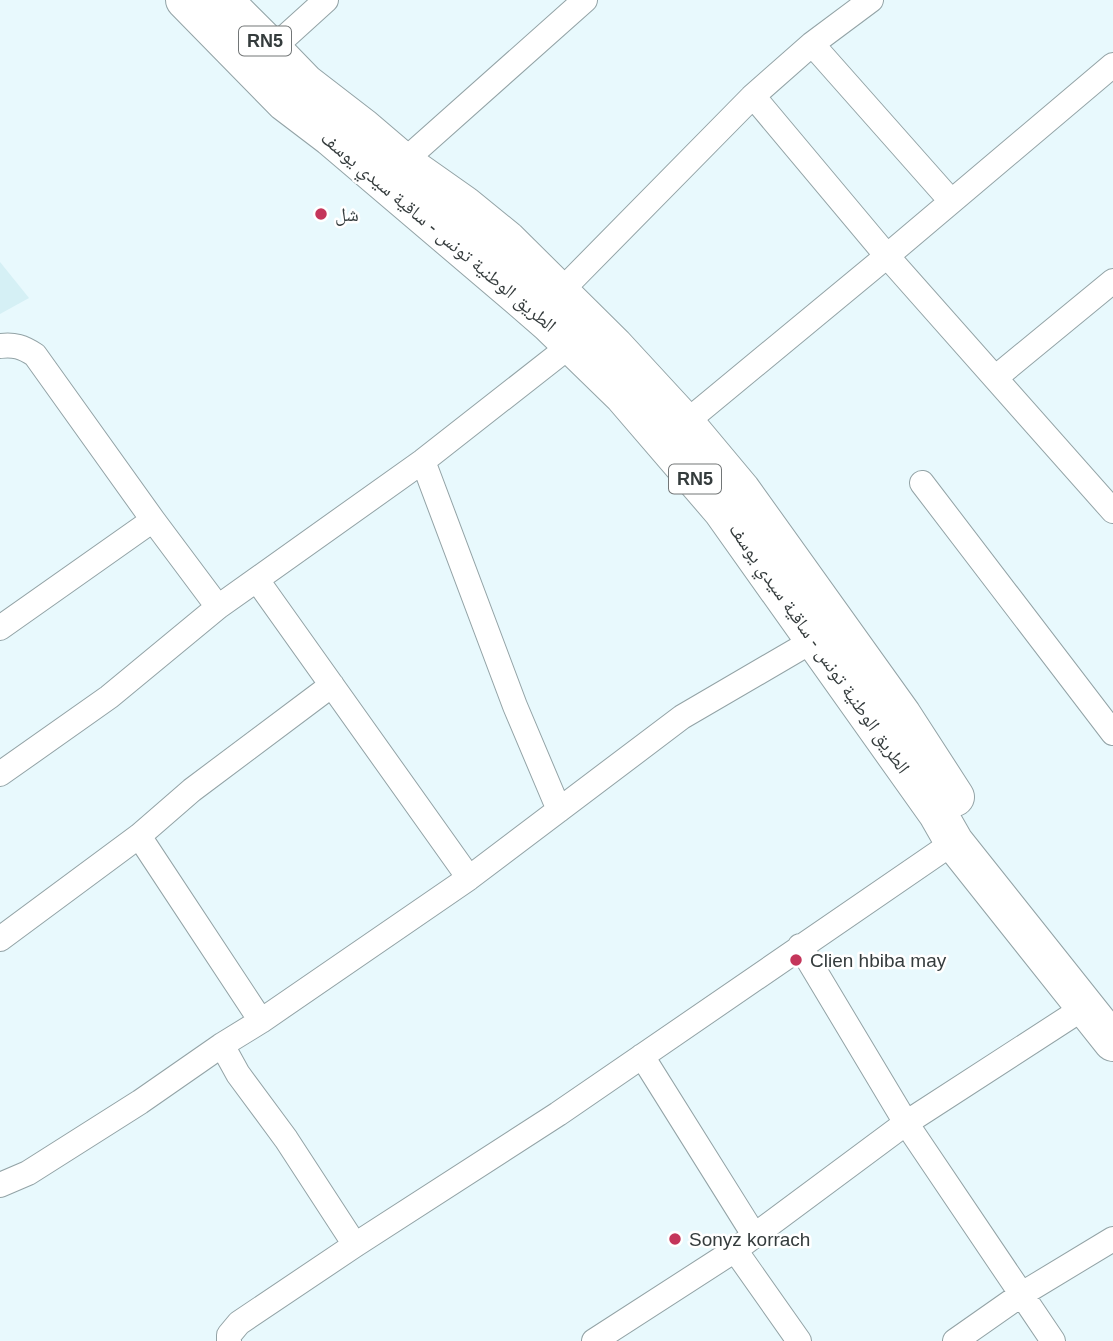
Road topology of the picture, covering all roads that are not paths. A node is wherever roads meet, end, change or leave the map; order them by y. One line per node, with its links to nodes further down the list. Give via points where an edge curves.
1 (185, 0): 9 (highway, الطريق الوطنية تونس - ساقية سيدي يوسف / RN5)
2 (223, 0): 7 (highway, الطريق الوطنية تونس - ساقية سيدي يوسف / RN5)
3 (326, 0): 7 (street)
4 (585, 0): 11 (street)
5 (871, 0): 6 (street)
6 (812, 44): 10 (street); 12 (street)
7 (272, 49): 9 (highway, الطريق الوطنية تونس - ساقية سيدي يوسف / RN5)
8 (1113, 65): 12 (street)
9 (295, 93): 11 (highway, الطريق الوطنية تونس - ساقية سيدي يوسف / RN5, via 362,127); 13 (highway, الطريق الوطنية تونس - ساقية سيدي يوسف / RN5, via 331,137)
10 (753, 96): 14 (street); 16 (street)
11 (403, 162): 13 (highway, الطريق الوطنية تونس - ساقية سيدي يوسف / RN5)
12 (951, 201): 14 (street)
13 (453, 218): 16 (highway, الطريق الوطنية تونس - ساقية سيدي يوسف / RN5, via 507,240); 17 (highway, الطريق الوطنية تونس - ساقية سيدي يوسف / RN5)
14 (887, 256): 19 (street); 20 (street)
15 (1113, 281): 19 (street)
16 (560, 292): 20 (highway, الطريق الوطنية تونس - ساقية سيدي يوسف / RN5)
17 (571, 345): 21 (street); 23 (highway, الطريق الوطنية تونس - ساقية سيدي يوسف / RN5)
18 (0, 346): 25 (street, via 9,344 35,355)
19 (995, 378): 24 (street)
20 (685, 423): 23 (highway, الطريق الوطنية تونس - ساقية سيدي يوسف / RN5)
21 (424, 461): 26 (street); 33 (street, via 515,706)
22 (922, 483): 31 (street)
23 (732, 500): 29 (highway, الطريق الوطنية تونس - ساقية سيدي يوسف / RN5); 39 (highway, الطريق الوطنية تونس - ساقية سيدي يوسف / RN5, via 902,715)
24 (1113, 512)
25 (153, 520): 27 (street); 28 (street)
26 (257, 580): 27 (street); 30 (street)
27 (218, 607): 32 (street, via 109,697)
28 (0, 628)
29 (814, 640): 33 (street, via 682,717); 35 (highway, الطريق الوطنية تونس - ساقية سيدي يوسف / RN5)
30 (332, 685): 34 (street, via 192,790); 36 (street)
31 (1113, 733)
32 (0, 774)
33 (559, 810): 36 (street)
34 (139, 836): 37 (street); 40 (street)
35 (954, 842): 38 (street); 39 (highway, الطريق الوطنية تونس - ساقية سيدي يوسف / RN5)
36 (469, 878): 40 (street)
37 (0, 939)
38 (800, 946): 43 (street); 44 (street)
39 (1099, 1004): 41 (highway, الطريق الوطنية تونس - ساقية سيدي يوسف / RN5); 44 (street)
40 (261, 1021): 42 (street)
41 (1113, 1042)
42 (222, 1045): 45 (street, via 28,1173); 48 (street)
43 (642, 1056): 46 (street); 48 (street)
44 (906, 1123): 46 (street); 50 (street)
45 (0, 1185)
46 (754, 1235): 49 (street)
47 (1113, 1239): 50 (street)
48 (355, 1245): 51 (street, via 239,1323)
49 (734, 1250): 52 (street); 53 (street)
50 (1022, 1294): 54 (street); 55 (street)
51 (229, 1341)
52 (594, 1341)
53 (799, 1341)
54 (955, 1341)
55 (1053, 1341)

